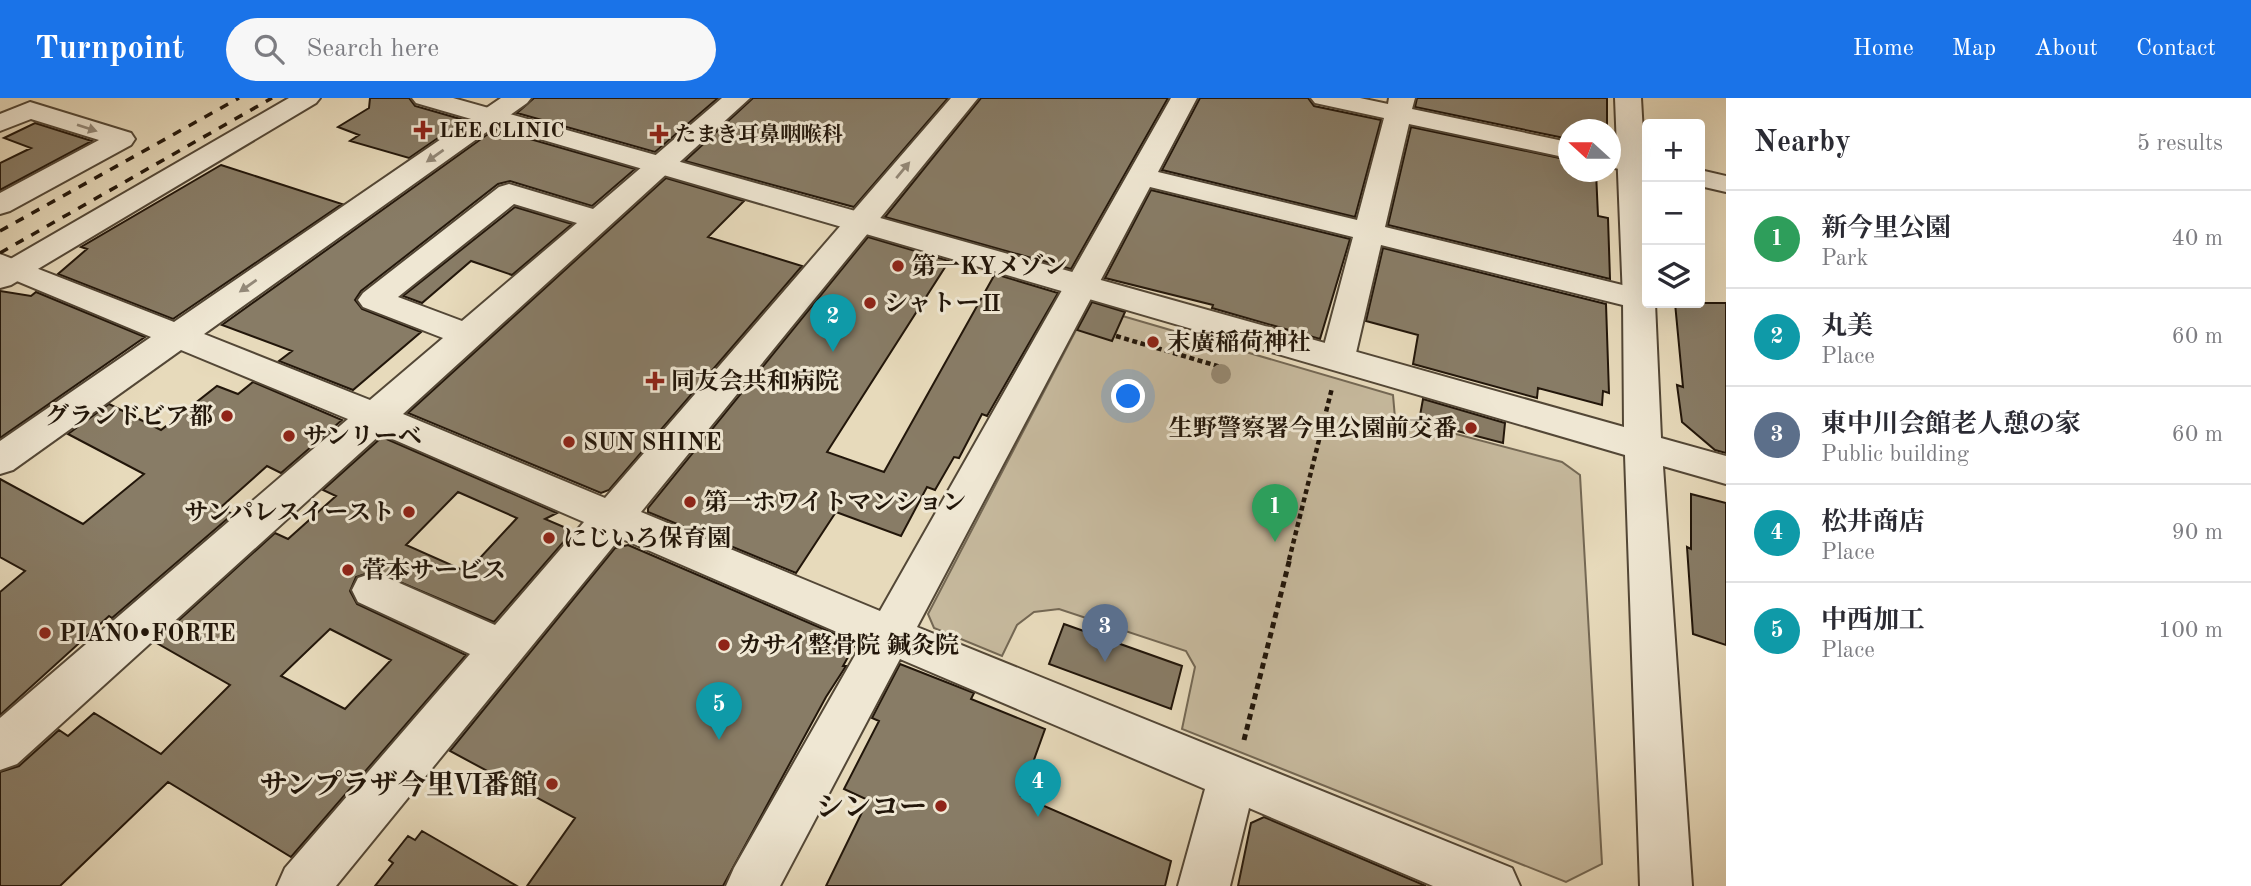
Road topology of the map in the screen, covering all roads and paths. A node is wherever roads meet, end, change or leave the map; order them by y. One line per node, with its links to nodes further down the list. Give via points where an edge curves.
1 (307, 98): 22 (street)
2 (425, 98): 10 (street)
3 (518, 98): 10 (street)
4 (737, 98): 14 (street)
5 (965, 98): 20 (street, one-way to 5)
6 (1184, 98): 15 (street)
7 (1324, 98): 9 (street)
8 (1628, 98): 13 (street)
9 (1400, 106): 12 (street); 21 (street)
10 (491, 117): 14 (street); 25 (street, one-way to 25)
11 (0, 123): 18 (street, one-way to 18, via 30,110 122,139)
12 (1558, 147)
13 (1629, 163): 24 (street)
14 (660, 166): 19 (street); 20 (street)
15 (1141, 176): 21 (street); 23 (street)
16 (1705, 179): 17 (street)
17 (1726, 184)
18 (0, 205)
19 (598, 220): 26 (street); 26 (street, via 509,193 374,300)
20 (859, 222): 23 (street); 34 (street)
21 (1368, 233): 24 (street); 29 (street)
22 (5, 270): 25 (street)
23 (1081, 286): 29 (street); 36 (street)
24 (1639, 299): 31 (street)
25 (178, 335): 30 (street); 32 (street)
26 (467, 335): 30 (street)
27 (1116, 336): 28 (path)
28 (1221, 367)
29 (1335, 372): 31 (street); 39 (path)
30 (374, 416): 34 (street); 38 (street)
31 (1643, 447): 33 (street); 44 (street)
32 (0, 460)
33 (1726, 470)
34 (611, 517): 36 (street); 37 (street)
35 (373, 590): 37 (street)
36 (890, 635): 39 (street); 41 (street)
37 (501, 648): 40 (street)
38 (0, 748)
39 (1237, 762): 42 (street); 43 (street)
40 (303, 886)
41 (752, 886)
42 (1204, 886)
43 (1494, 886)
44 (1666, 886)

